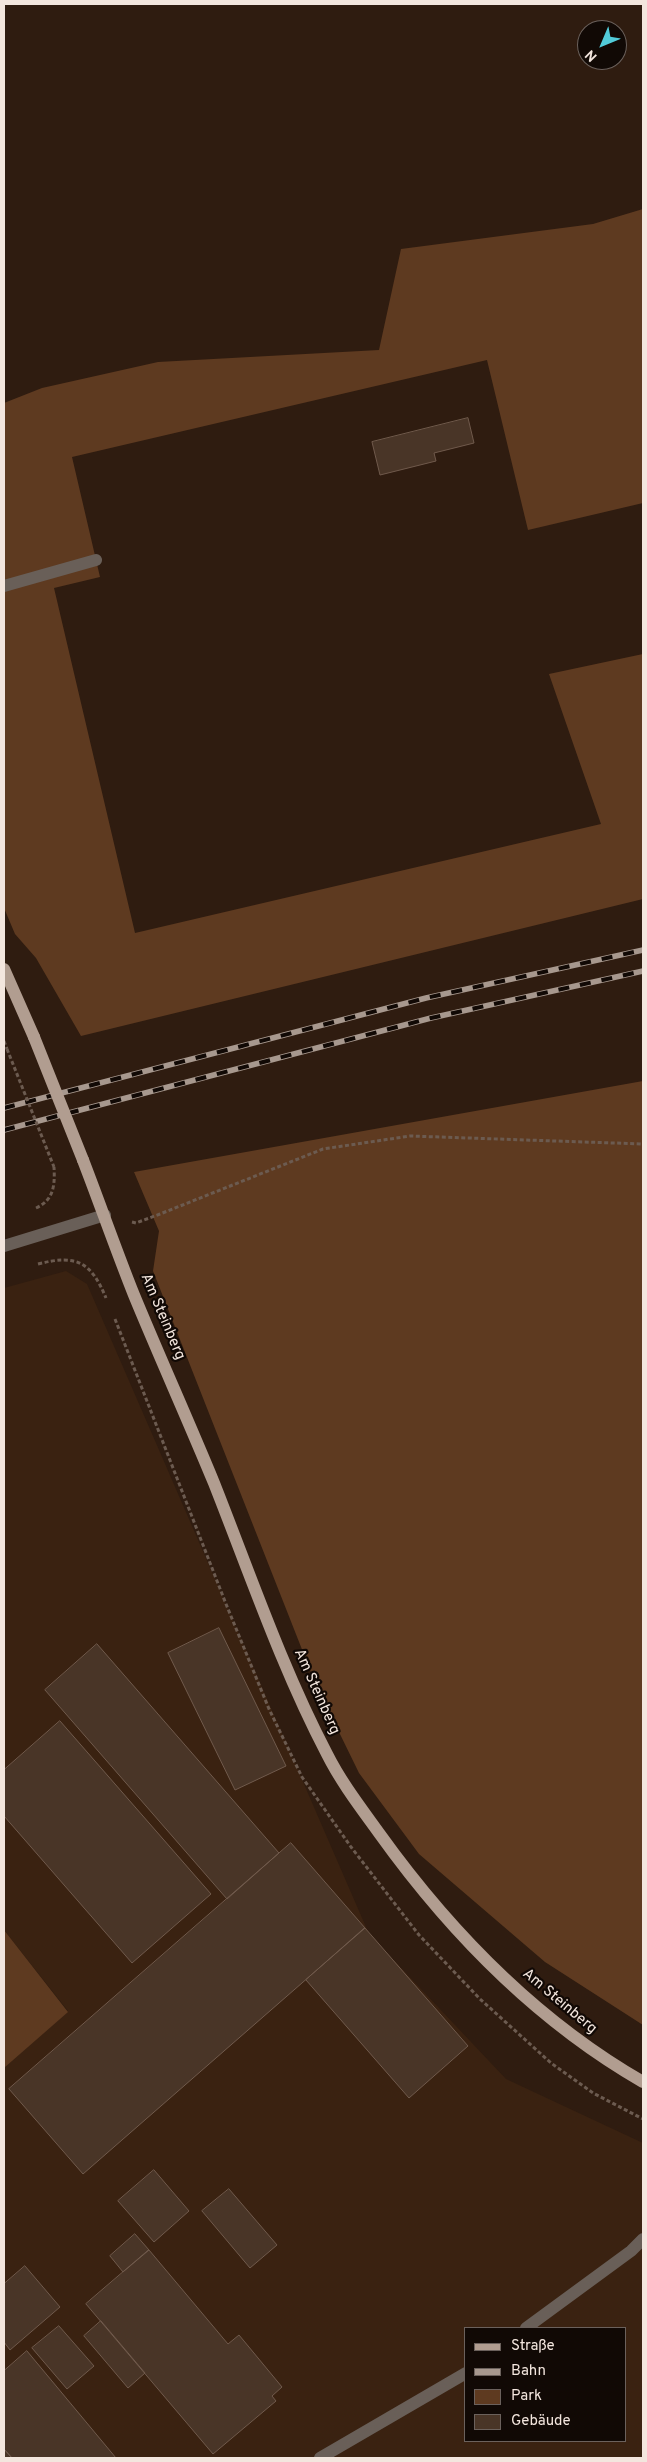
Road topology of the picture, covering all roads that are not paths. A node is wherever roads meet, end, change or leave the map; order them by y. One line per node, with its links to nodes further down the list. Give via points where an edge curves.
1 (96, 560): 2 (street)
2 (4, 586)
3 (4, 969): 4 (main road, Am Steinberg, bridge)
4 (105, 1215): 5 (street); 6 (main road, Am Steinberg, via 133,1293 182,1405 288,1669 329,1758 426,1895 466,1938 560,2028)
5 (4, 1246)
6 (643, 2082)
7 (643, 2239): 8 (street)
8 (527, 2327)
9 (464, 2374): 10 (street)
10 (320, 2458)

